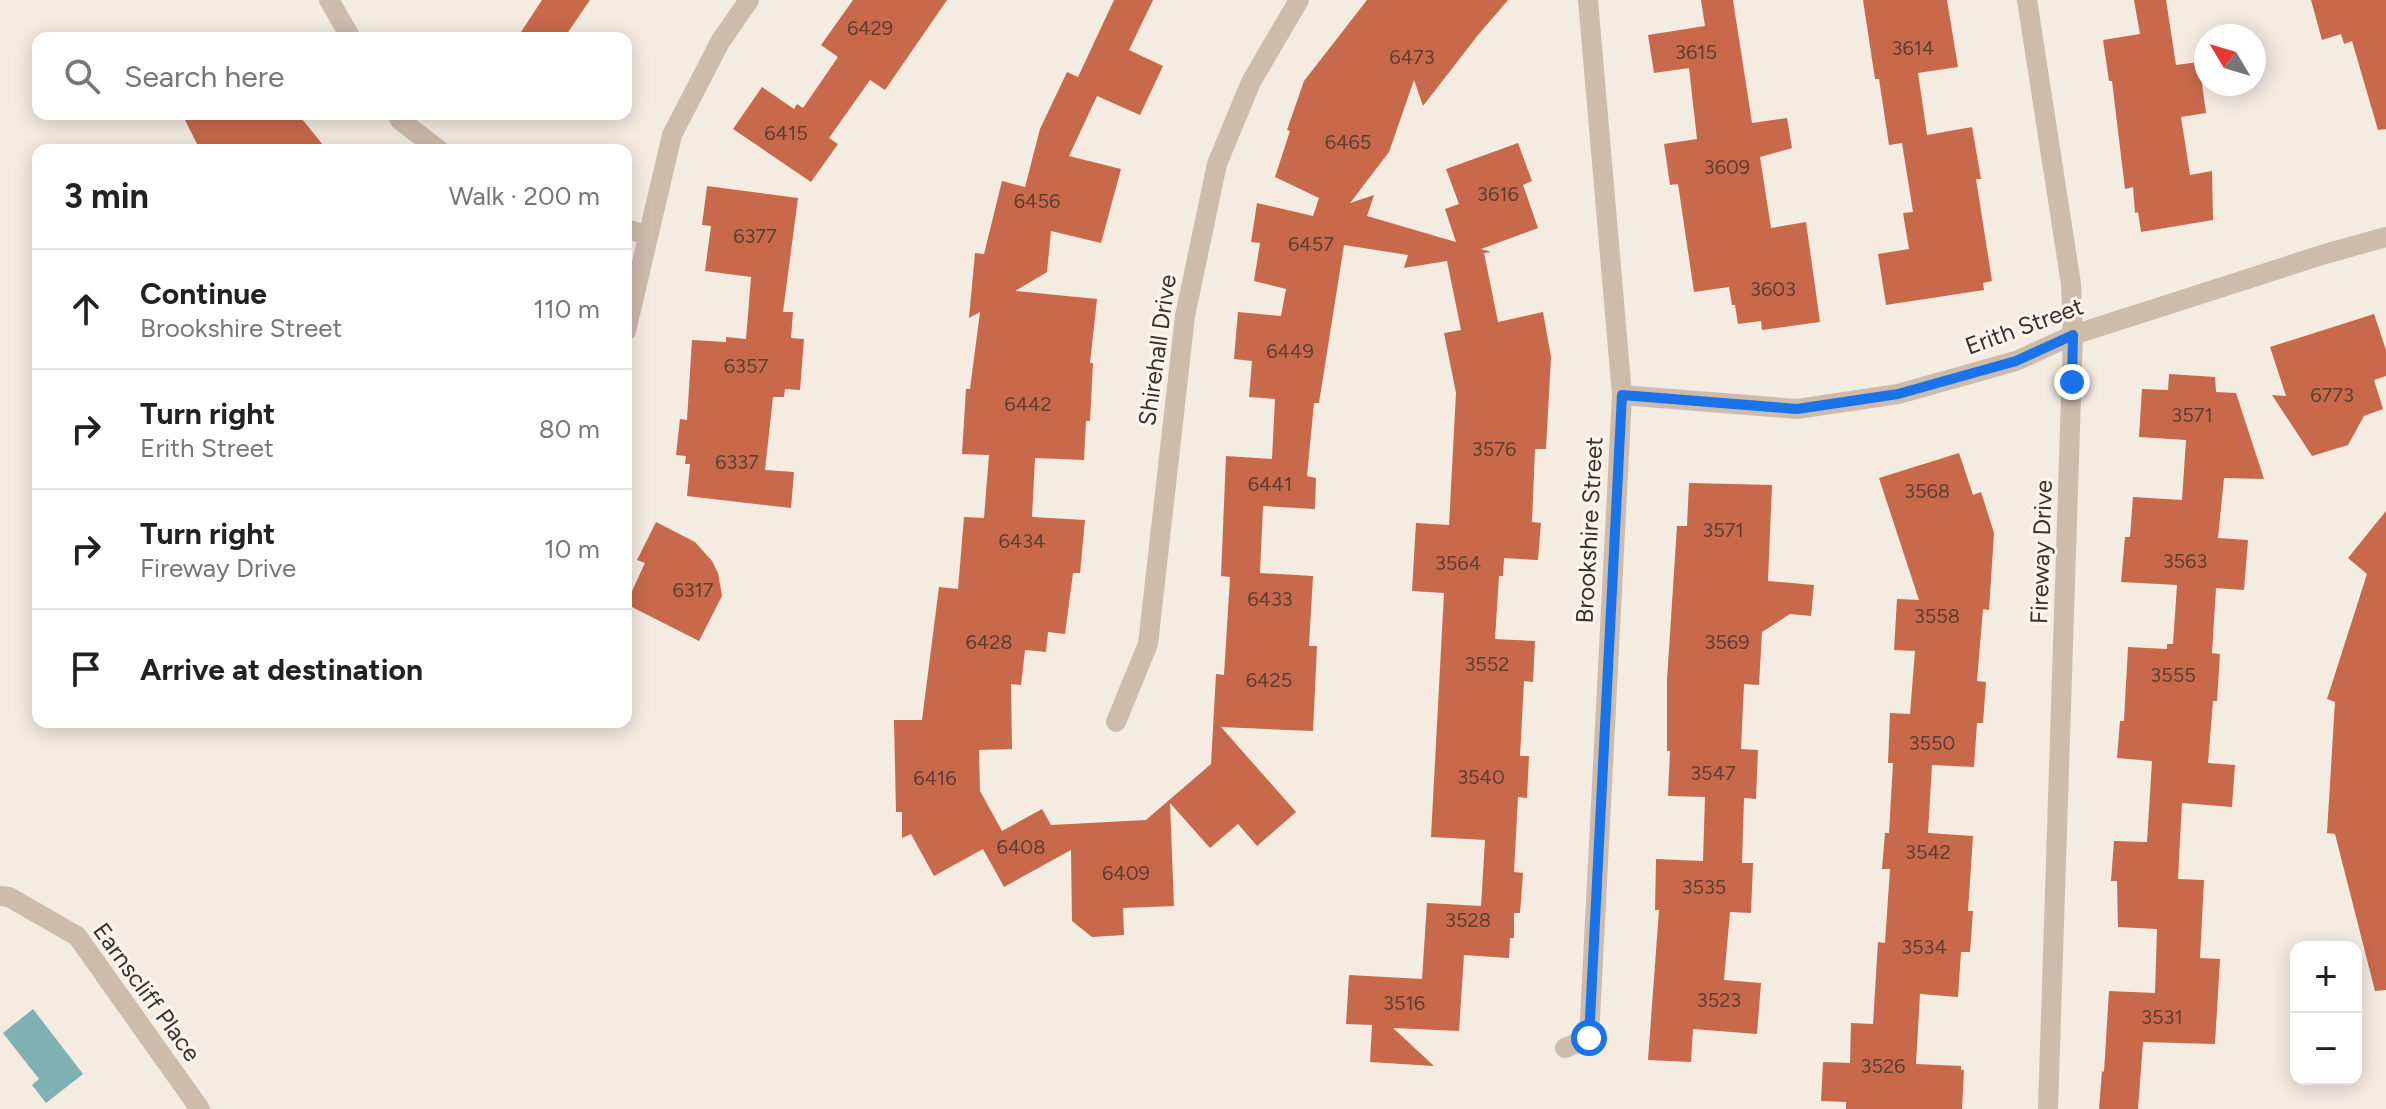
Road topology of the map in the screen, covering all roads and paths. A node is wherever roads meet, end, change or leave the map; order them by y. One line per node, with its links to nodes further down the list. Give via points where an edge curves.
1 (329, 0): 6 (street)
2 (749, 0): 10 (street, via 720,42 672,135)
3 (1299, 0): 15 (street, Shirehall Drive, via 1251,82 1217,164 1185,316 1148,644)
4 (1588, 0): 14 (street, Brookshire Street)
5 (2027, 0): 13 (street, Fireway Drive, via 2071,284)
6 (348, 32)
7 (400, 120): 8 (street)
8 (431, 144)
9 (632, 231): 10 (street)
10 (647, 235): 12 (street)
11 (2386, 237): 13 (street, Erith Street)
12 (632, 304)
13 (2073, 335): 14 (street, Erith Street, via 2016,361 1898,394 1797,409); 19 (street, Fireway Drive)
14 (1622, 395): 17 (street, Brookshire Street, via 1589,1038)
15 (1116, 722)
16 (0, 896): 18 (street, Earnscliff Place, via 77,936)
17 (1565, 1048)
18 (200, 1109)
19 (2048, 1109)

